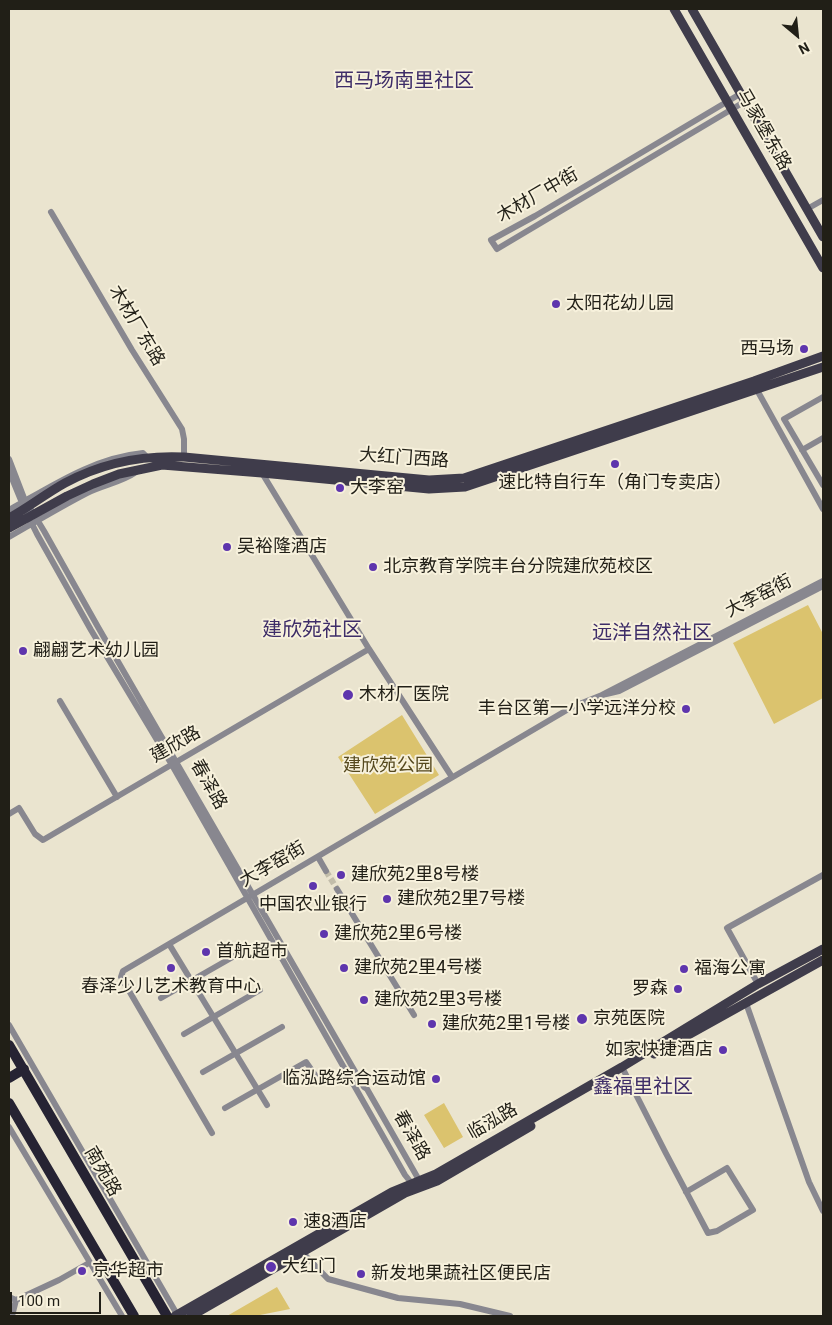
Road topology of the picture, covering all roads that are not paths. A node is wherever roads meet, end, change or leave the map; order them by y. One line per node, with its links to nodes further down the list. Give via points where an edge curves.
1 (674, 9): 4 (main road, 马家堡东路)
2 (692, 9): 3 (main road, 马家堡东路)
3 (742, 98): 4 (street, 木材厂中街); 6 (main road, 马家堡东路)
4 (730, 105): 4 (street, 木材厂中街, via 535,216 491,240 497,249); 9 (main road, 马家堡东路)
5 (823, 200): 6 (street)
6 (807, 209): 8 (main road, 马家堡东路)
7 (52, 212): 16 (street, 木材厂东路, via 182,429)
8 (823, 237)
9 (823, 268)
10 (823, 356): 16 (main road, 大红门西路, via 464,478 429,480)
11 (823, 367): 12 (main road, 大红门西路)
12 (757, 390): 19 (main road, 大红门西路, via 466,487 429,489); 21 (street)
13 (823, 397): 15 (street, via 784,419)
14 (823, 438): 15 (street)
15 (802, 450): 20 (street)
16 (184, 457): 23 (main road, 大红门西路, via 148,457 84,471)
17 (9, 459): 23 (street, 春泽路)
18 (9, 471): 23 (street, 春泽路)
19 (262, 473): 23 (main road, 大红门西路, via 177,466 142,468 93,484); 29 (street)
20 (823, 485)
21 (823, 509)
22 (9, 510): 23 (street)
23 (29, 512): 24 (main road, 大红门西路); 25 (main road, 大红门西路); 26 (street); 32 (street, 春泽路, via 91,630)
24 (9, 518)
25 (9, 528)
26 (9, 537)
27 (823, 581): 30 (street, 大李窑街)
28 (823, 586): 30 (street, 大李窑街, via 619,691)
29 (368, 649): 32 (street, 建欣路); 33 (street)
30 (602, 695): 33 (street, 大李窑街, via 572,707)
31 (60, 701): 34 (street)
32 (174, 763): 34 (street, 建欣路); 40 (street, 春泽路)
33 (452, 777): 36 (street, 大李窑街)
34 (117, 797): 35 (street, 建欣路, via 43,840 34,834 19,808)
35 (9, 814)
36 (318, 857): 37 (street); 40 (street, 大李窑街)
37 (326, 871)
38 (823, 875): 46 (street, via 727,928)
39 (337, 889): 50 (street)
40 (250, 895): 41 (street, 大李窑街); 68 (street, 春泽路)
41 (169, 944): 45 (street); 67 (street, 大李窑街, via 123,971 121,977)
42 (823, 948): 46 (main road, 临泓路)
43 (238, 954): 45 (street)
44 (823, 960): 49 (main road, 临泓路)
45 (191, 980): 48 (street); 51 (street)
46 (758, 984): 68 (main road, 临泓路)
47 (260, 990): 51 (street)
48 (161, 998)
49 (746, 1003): 58 (main road, 临泓路); 70 (street, via 809,1182)
50 (414, 1015)
51 (214, 1017): 54 (street); 56 (street)
52 (9, 1024): 78 (street)
53 (282, 1027): 56 (street)
54 (184, 1034)
55 (9, 1045): 57 (highway, 南苑路)
56 (236, 1053): 59 (street); 62 (street)
57 (24, 1069): 61 (highway); 78 (highway, 南苑路)
58 (624, 1070): 68 (main road, 临泓路, via 438,1181); 69 (street)
59 (203, 1072)
60 (315, 1076): 62 (street, via 306,1062)
61 (9, 1078)
62 (258, 1090): 64 (street); 65 (street)
63 (9, 1103): 77 (highway)
64 (267, 1104)
65 (225, 1108)
66 (9, 1127): 72 (street)
67 (212, 1133)
68 (415, 1184): 71 (main road, 临泓路, via 405,1193); 78 (main road, 临泓路, via 392,1192)
69 (686, 1192): 69 (street, via 708,1232 716,1231 753,1210 727,1168)
70 (823, 1211)
71 (302, 1252): 79 (main road, 临泓路); 80 (street, via 328,1279 398,1298 460,1304)
72 (89, 1263): 74 (street); 76 (street)
73 (9, 1296): 74 (street)
74 (16, 1300): 75 (street)
75 (12, 1316)
76 (122, 1316)
77 (134, 1316)
78 (174, 1316)
79 (192, 1316)
80 (510, 1316)

